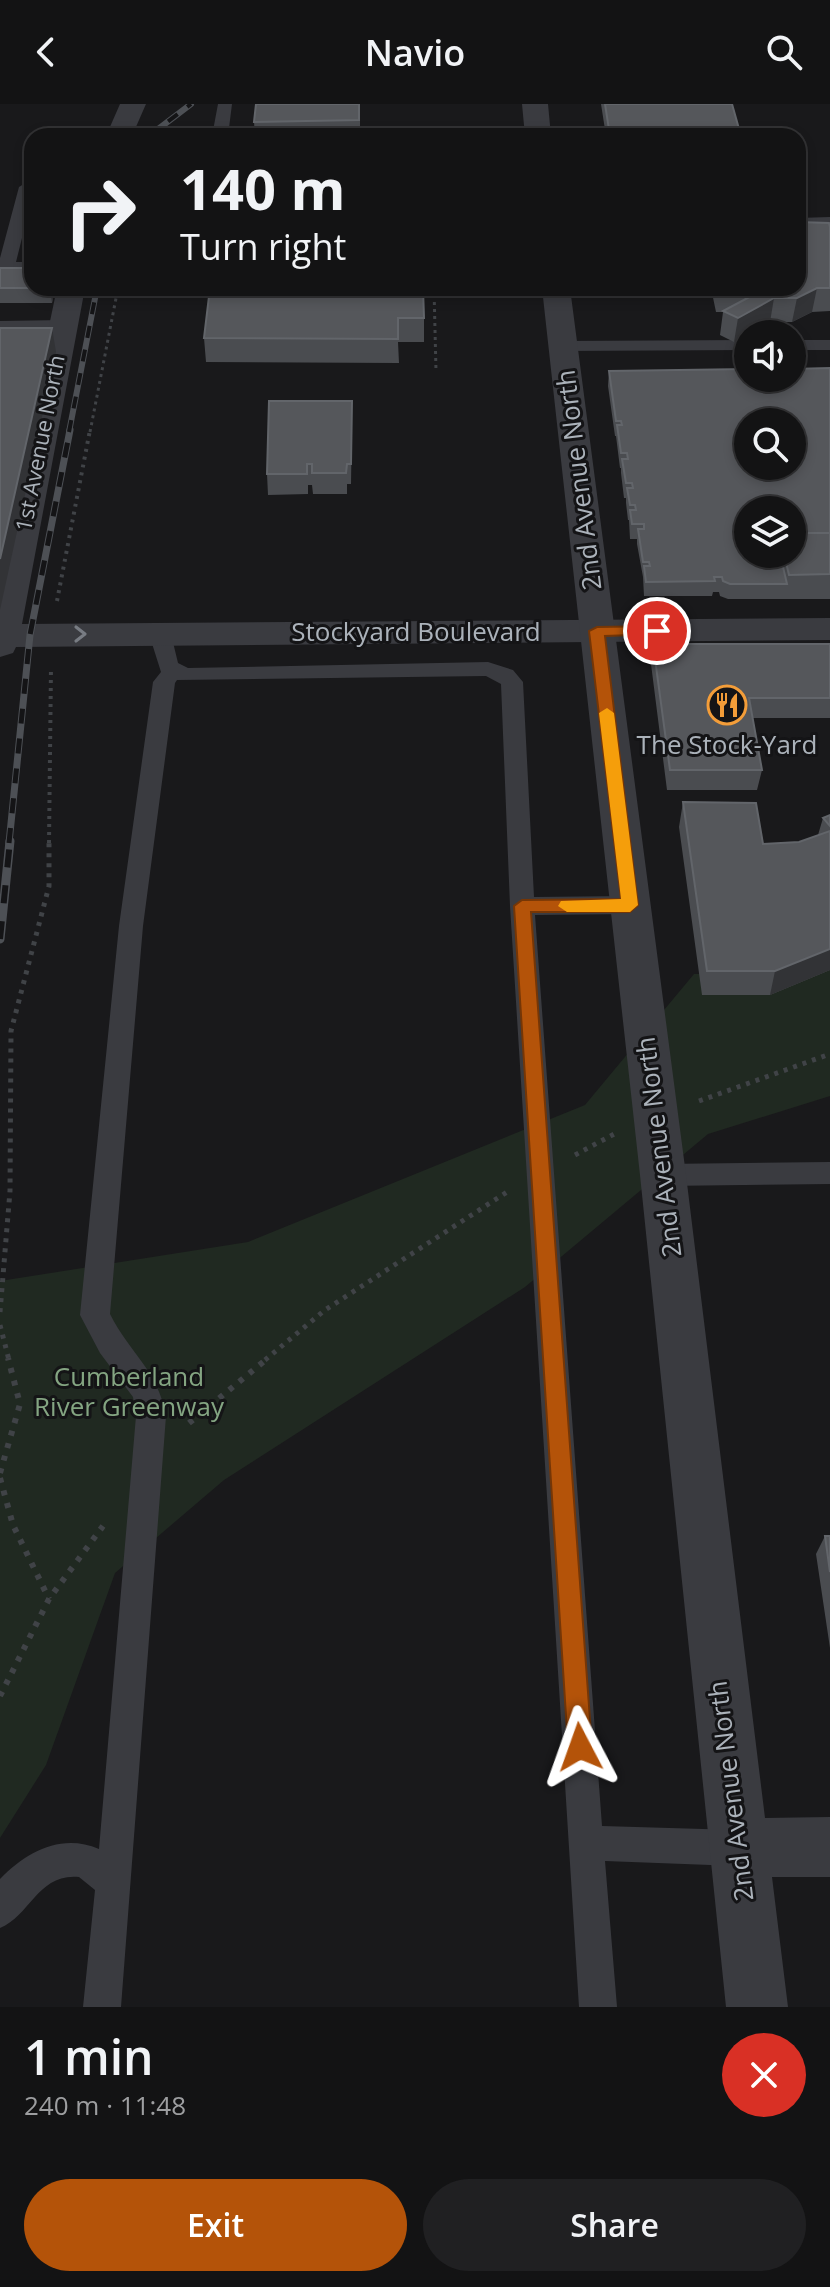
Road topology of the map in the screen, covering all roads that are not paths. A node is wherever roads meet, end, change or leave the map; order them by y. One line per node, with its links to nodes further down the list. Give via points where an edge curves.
1 (133, 104): 4 (street)
2 (225, 104): 5 (lane)
3 (535, 104): 6 (street)
4 (122, 128)
5 (221, 128)
6 (537, 128)
7 (24, 198): 10 (lane, via 6,267)
8 (830, 222): 9 (lane)
9 (806, 223)
10 (24, 267)
11 (69, 296): 13 (street, 1st Avenue North)
12 (557, 296): 18 (street, 2nd Avenue North)
13 (64, 325): 14 (lane); 22 (street, 1st Avenue North)
14 (6, 330)
15 (734, 345): 18 (lane)
16 (806, 345): 17 (lane)
17 (830, 345)
18 (562, 346): 20 (street, 2nd Avenue North)
19 (830, 629): 20 (street, Stockyard Boulevard)
20 (597, 631): 21 (street, Stockyard Boulevard); 24 (street, 2nd Avenue North)
21 (160, 634): 22 (street, Stockyard Boulevard, one-way to 21, via 51,634); 23 (lane, via 168,667)
22 (1, 640)
23 (174, 670): 25 (lane, via 185,675 488,669 505,675 512,682); 31 (lane, via 164,682 131,926 95,1315 147,1392 151,1416)
24 (630, 905): 25 (lane); 27 (street, 2nd Avenue North)
25 (522, 906): 28 (lane)
26 (830, 1173): 27 (lane)
27 (663, 1175): 30 (street, 2nd Avenue North)
28 (586, 1843): 30 (lane); 34 (lane)
29 (830, 1847): 30 (street)
30 (737, 1848): 35 (street, 2nd Avenue North)
31 (114, 1882): 32 (lane, via 82,1860 47,1864 10,1891); 33 (lane)
32 (0, 1910)
33 (102, 2007)
34 (598, 2007)
35 (757, 2007)

